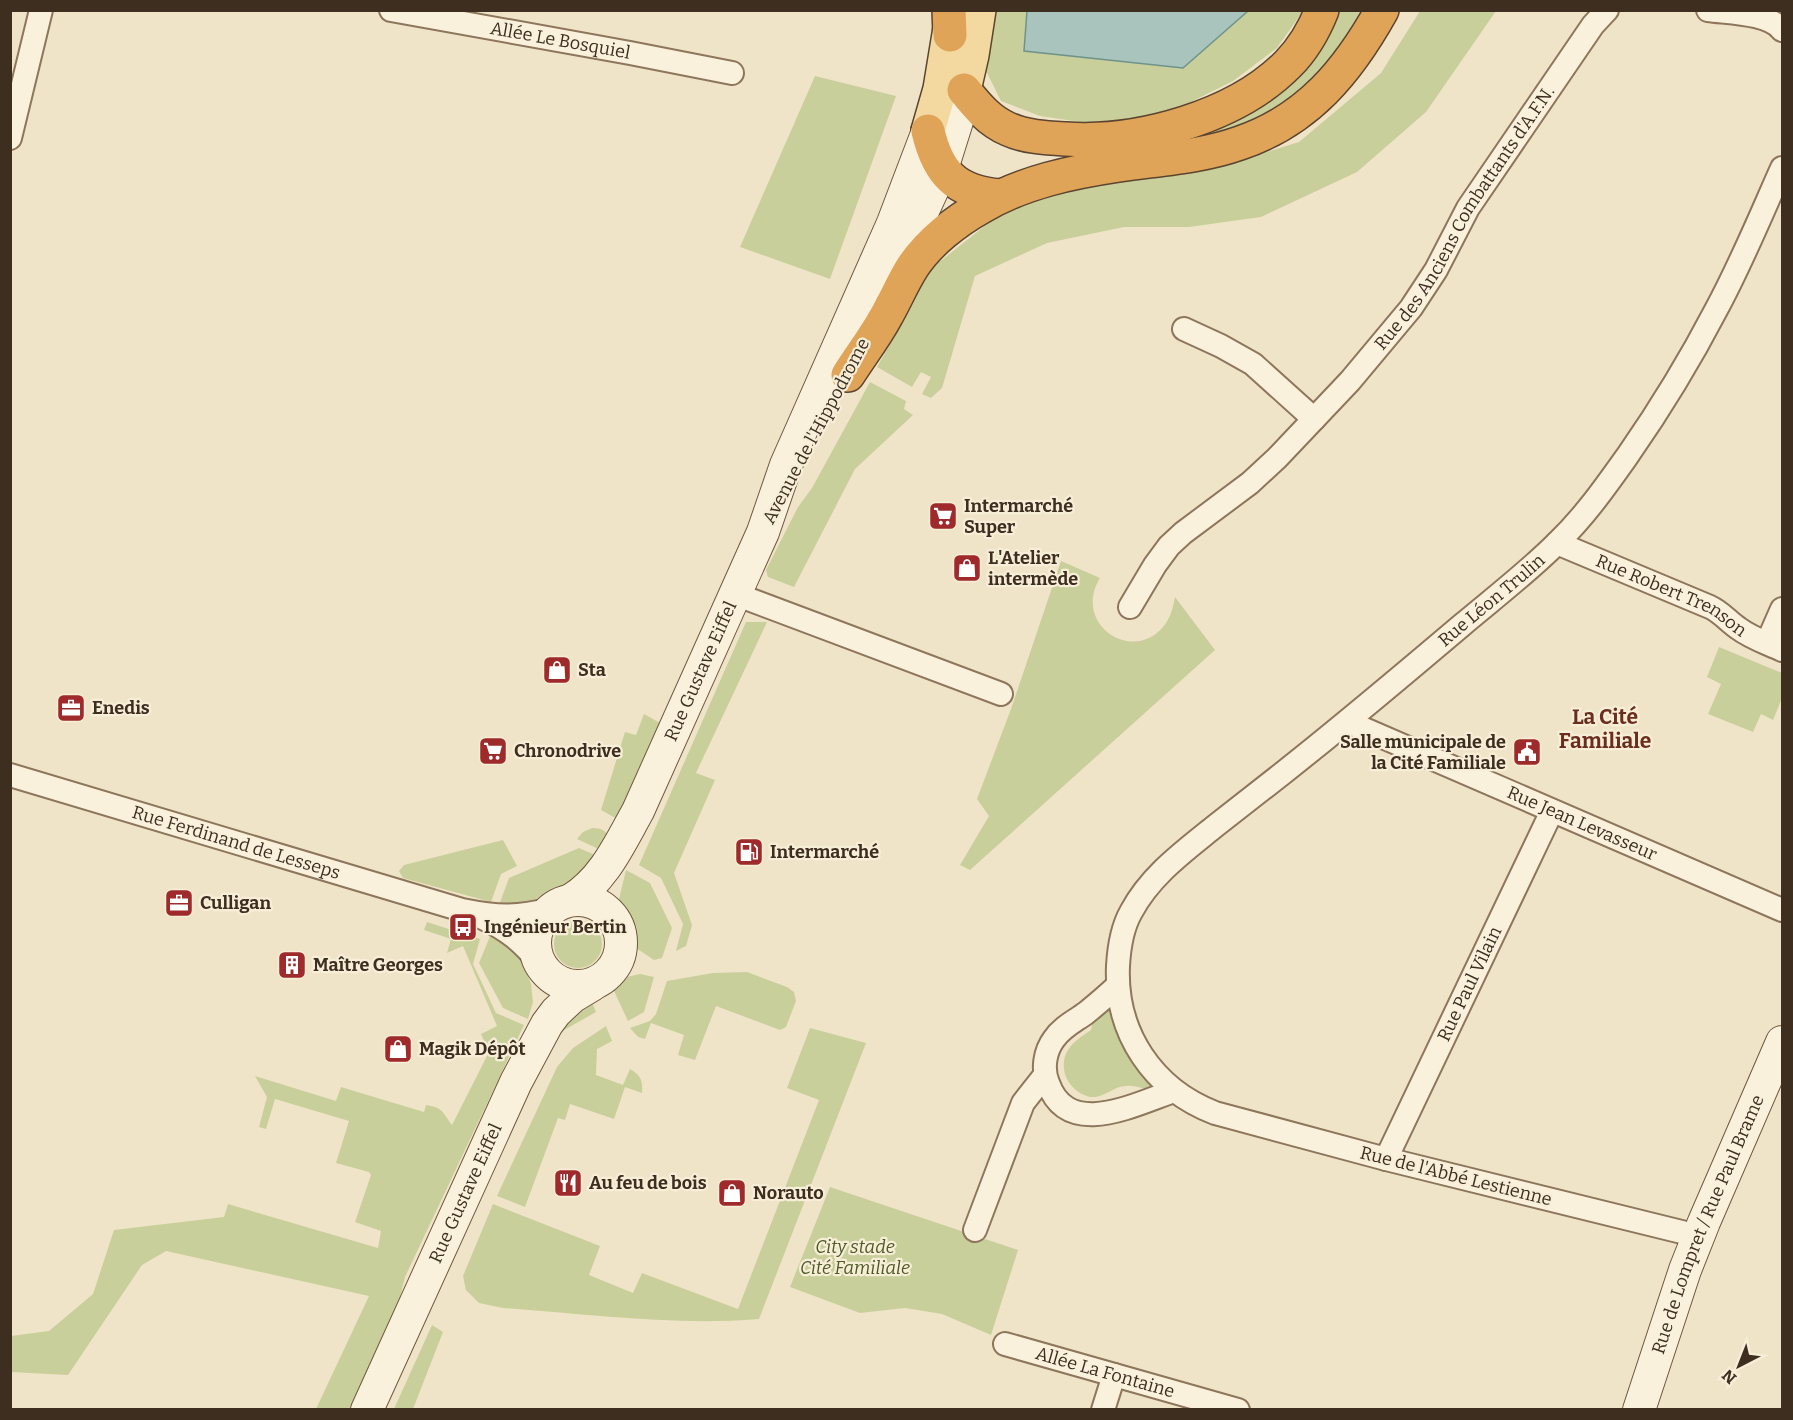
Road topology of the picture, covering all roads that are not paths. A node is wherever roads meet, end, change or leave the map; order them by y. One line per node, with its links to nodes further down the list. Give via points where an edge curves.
1 (41, 10): 10 (street)
2 (391, 10): 11 (street, Allée Le Bosquiel)
3 (979, 10): 12 (main road, Avenue de l'Hippodrome)
4 (1322, 10): 12 (highway, via 1297,54 1257,89 1187,123 1143,134 1090,141 1022,134 986,115)
5 (1382, 10): 17 (highway, via 1335,80 1303,109 1268,132 1197,154 1060,176)
6 (1607, 10): 20 (street, Rue des Anciens Combattants d'A.F.N., via 1468,208 1421,295)
7 (1708, 10): 9 (street, via 1767,18)
8 (951, 19): 13 (main road, Avenue de l'Hippodrome, via 940,89)
9 (1779, 26)
10 (19, 68): 14 (street)
11 (732, 73)
12 (964, 90): 16 (main road, Avenue de l'Hippodrome)
13 (928, 131): 16 (highway); 21 (main road, Avenue de l'Hippodrome, via 893,223 786,465)
14 (10, 138)
15 (1782, 168): 22 (street, Rue Léon Trulin, via 1717,308 1658,411 1596,499)
16 (942, 169): 17 (highway, via 966,189); 19 (main road, Avenue de l'Hippodrome)
17 (1000, 196): 19 (highway, via 956,224 923,253)
18 (1184, 329): 20 (street, via 1253,364)
19 (848, 375): 21 (main road, Avenue de l'Hippodrome)
20 (1314, 419): 24 (street, Rue des Anciens Combattants d'A.F.N., via 1250,483 1169,546)
21 (763, 531): 23 (main road, Rue Gustave Eiffel)
22 (1557, 543): 26 (street, Rue Robert Trenson, via 1719,611 1754,638); 28 (street, Rue Léon Trulin)
23 (735, 594): 27 (street); 30 (main road, Rue Gustave Eiffel)
24 (1130, 607)
25 (1782, 609): 26 (street)
26 (1775, 646)
27 (1001, 694)
28 (1348, 722): 31 (street, Rue Jean Levasseur); 38 (street, Rue Léon Trulin, via 1197,841 1144,892 1123,932)
29 (10, 775): 34 (street, Rue Ferdinand de Lesseps)
30 (638, 811): 32 (main road, Rue Gustave Eiffel, via 598,877 582,894); 35 (main road, Rue Gustave Eiffel, via 614,888)
31 (1552, 811): 33 (street, Rue Jean Levasseur); 43 (street, Rue Paul Vilain)
32 (561, 905): 34 (street, Rue Ferdinand de Lesseps, via 517,916); 35 (main road, via 586,901 600,906); 36 (main road, via 541,920 535,948)
33 (1782, 909)
34 (462, 910): 36 (street, Rue Ferdinand de Lesseps, via 508,932)
35 (616, 921): 37 (main road, via 620,956 609,974)
36 (539, 962): 37 (main road, via 558,982); 41 (main road, Rue Gustave Eiffel, via 543,1000)
37 (592, 985): 41 (main road, Rue Gustave Eiffel, via 556,1012)
38 (1118, 985): 40 (street, via 1053,1040); 42 (street, Rue Léon Trulin, via 1123,1015 1134,1041 1156,1074)
39 (1782, 1042): 45 (main road, Rue de Lompret / Rue Paul Brame)
40 (1045, 1075): 42 (street, via 1060,1102 1068,1109 1089,1115 1111,1112); 44 (street, via 1023,1103)
41 (516, 1082): 48 (main road, Rue Gustave Eiffel)
42 (1174, 1091): 43 (street, Rue de l'Abbé Lestienne, via 1215,1113)
43 (1386, 1159): 45 (street, Rue de l'Abbé Lestienne)
44 (975, 1230)
45 (1698, 1236): 51 (main road, Rue de Lompret / Rue Paul Brame)
46 (1005, 1344): 47 (street, Allée La Fontaine)
47 (1114, 1375): 49 (street); 50 (street, Allée La Fontaine)
48 (367, 1410)
49 (1103, 1410)
50 (1238, 1410)
51 (1639, 1410)

